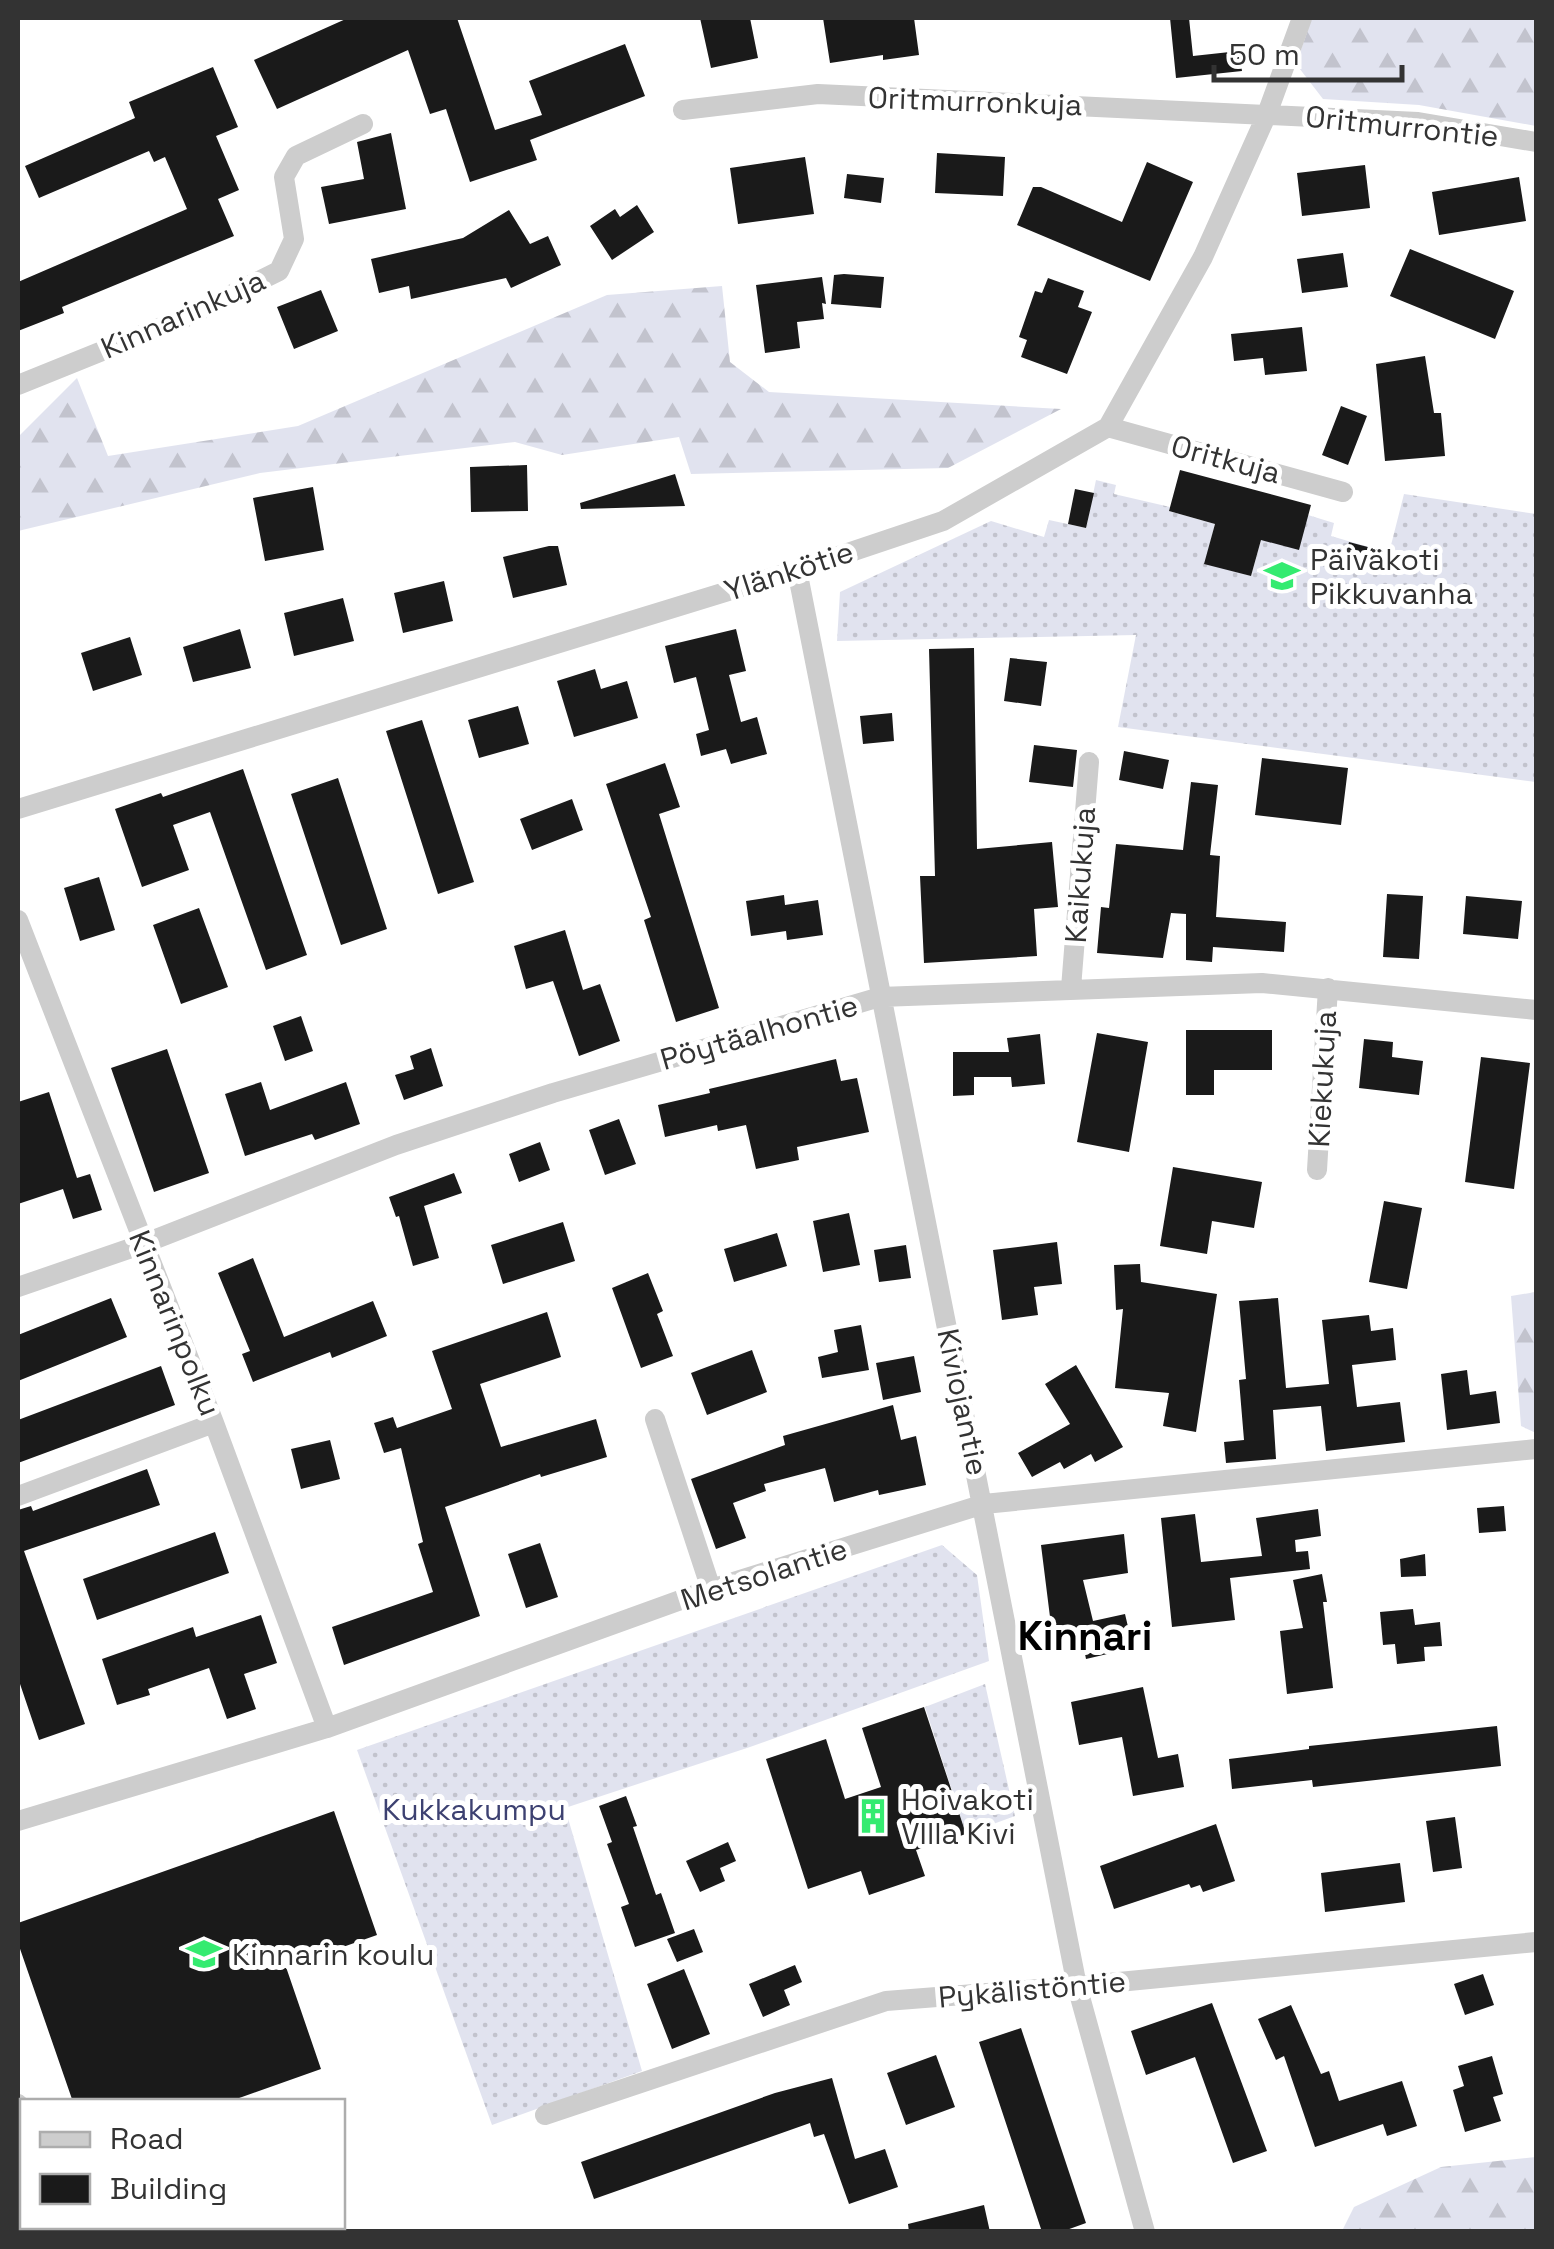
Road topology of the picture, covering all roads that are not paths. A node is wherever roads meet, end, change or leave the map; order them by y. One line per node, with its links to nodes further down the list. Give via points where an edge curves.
1 (1302, 18): 3 (street)
2 (683, 110): 3 (street, Oritmurronkuja, via 818,94)
3 (1267, 114): 5 (street, Oritmurrontie, via 1418,122); 7 (street, via 1204,257)
4 (363, 124): 6 (street, Kinnarinkuja, via 296,156 284,177 294,239 278,270 184,318)
5 (1536, 142)
6 (18, 385)
7 (1108, 427): 8 (street, Oritkuja); 9 (street, Ylänkötie, via 943,521)
8 (1343, 492)
9 (797, 570): 11 (street, Ylänkötie); 15 (street, Kiviojantie)
10 (1089, 762): 13 (street, Kaikukuja)
11 (18, 809)
12 (18, 920): 18 (street, Kinnarinpolku)
13 (1072, 988): 14 (street, Pöytäalhontie); 15 (street, Pöytäalhontie)
14 (1328, 988): 16 (street, Pöytäalhontie); 17 (street, Kiekukuja)
15 (880, 996): 18 (street, Pöytäalhontie, via 396,1145); 24 (street, Kiviojantie)
16 (1536, 1010)
17 (1317, 1170)
18 (143, 1244): 19 (street, Pöytäalhontie); 21 (street, Kinnarinpolku)
19 (18, 1287)
20 (655, 1419): 25 (street)
21 (214, 1423): 23 (street); 26 (street, Kinnarinpolku)
22 (1536, 1449): 24 (street, Metsolantie)
23 (18, 1496)
24 (984, 1504): 25 (street, Metsolantie); 29 (street, Kiviojantie)
25 (711, 1589): 26 (street, Metsolantie)
26 (327, 1728): 27 (street, Metsolantie)
27 (18, 1822)
28 (1536, 1942): 29 (street, Pykälistöntie)
29 (1077, 1986): 30 (street, Pykälistöntie, via 886,2001); 31 (street, Kiviojantie)
30 (545, 2115)
31 (1145, 2232)

